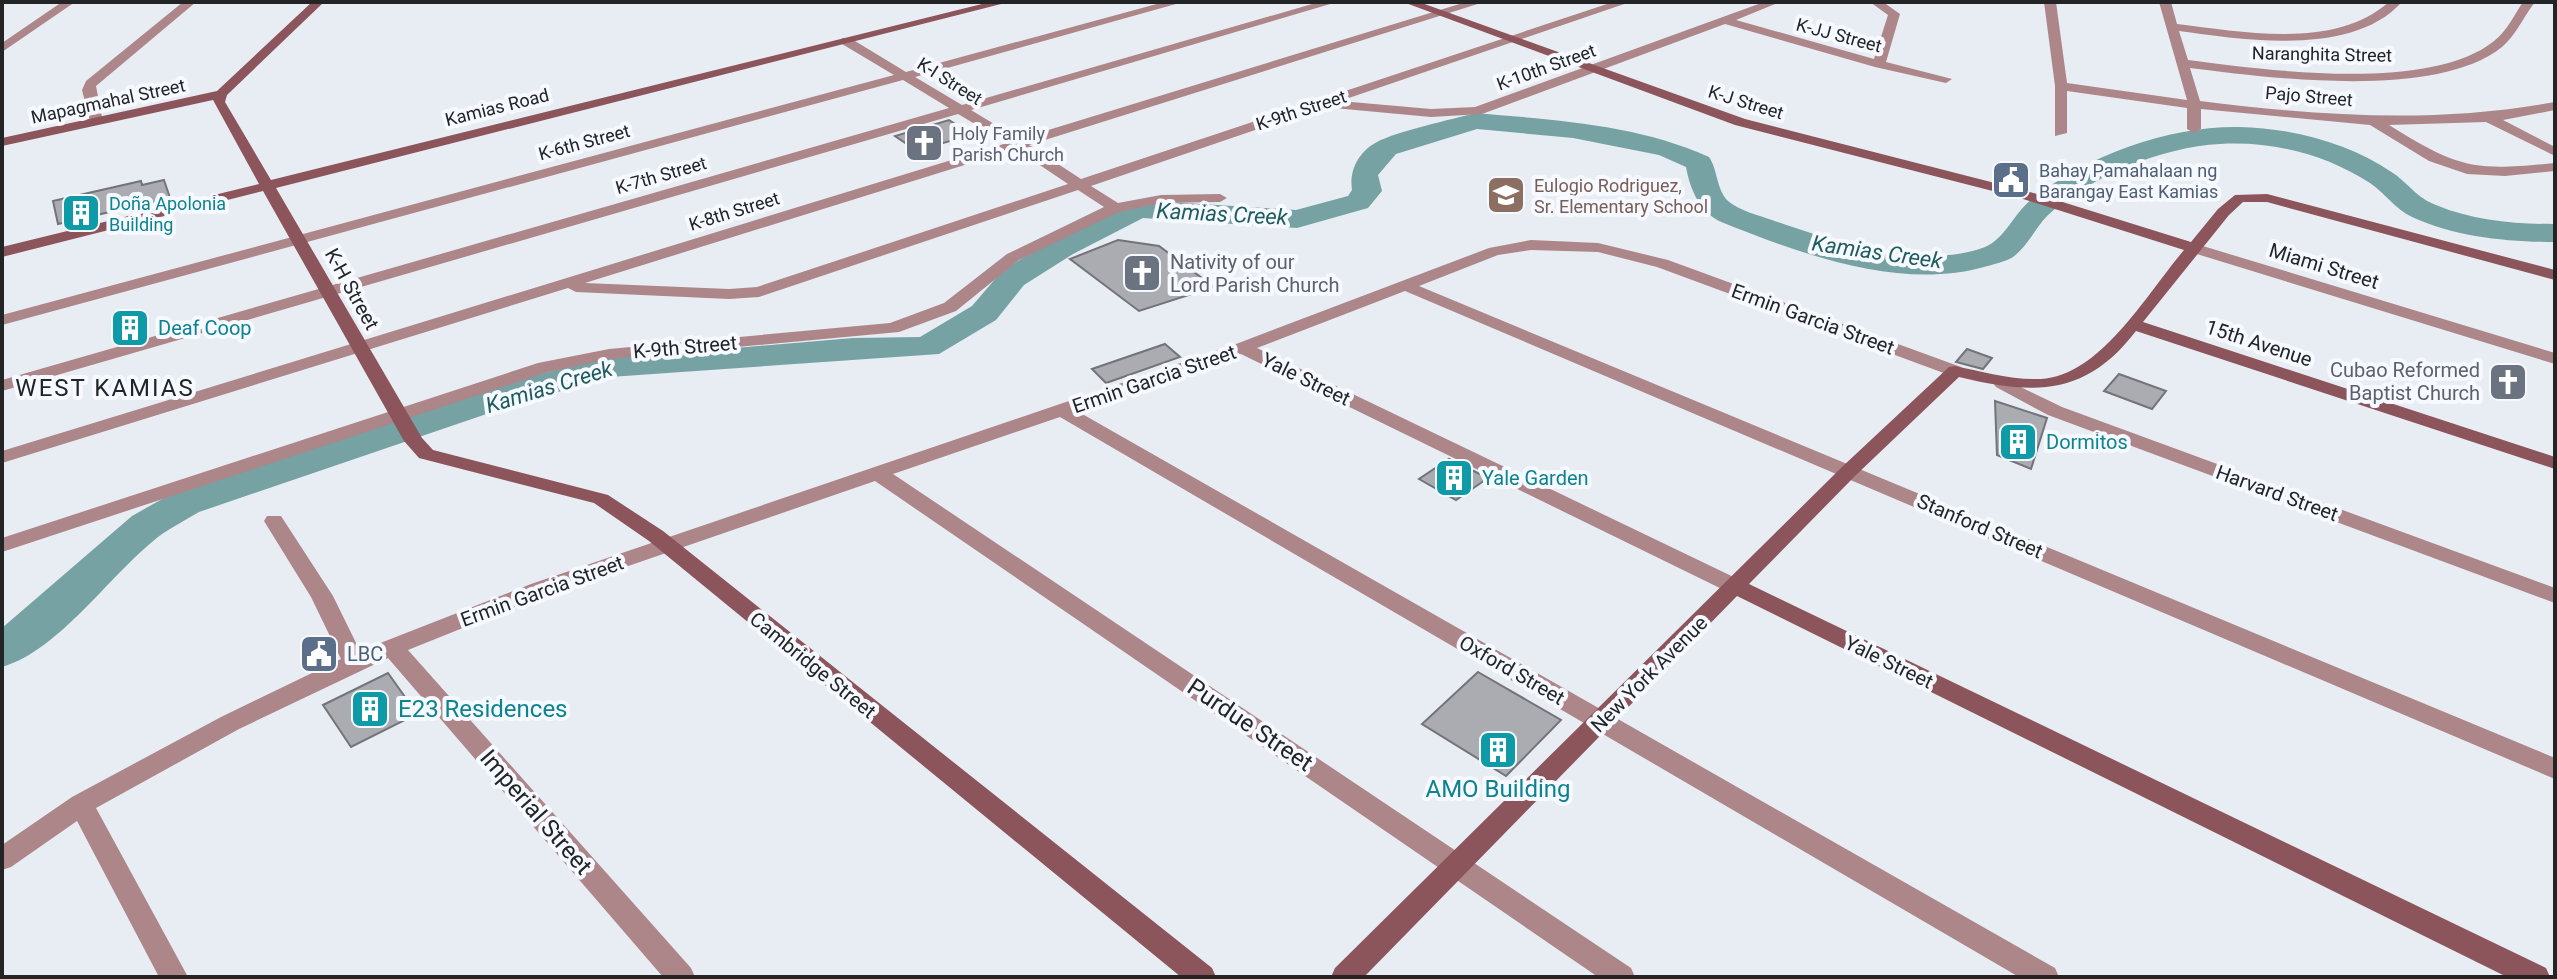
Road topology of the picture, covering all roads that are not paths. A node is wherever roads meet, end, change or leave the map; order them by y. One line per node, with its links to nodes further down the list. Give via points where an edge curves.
1 (69, 2): 21 (street)
2 (190, 2): 35 (street, via 90,84)
3 (318, 2): 28 (street)
4 (1003, 2): 20 (street, Kamias Road)
5 (1177, 2): 25 (street, K-6th Street)
6 (1331, 2): 32 (street, K-7th Street)
7 (1409, 2): 16 (street, K-J Street)
8 (1478, 2): 16 (street, K-8th Street)
9 (1624, 2): 19 (street, K-9th Street)
10 (1774, 2): 17 (street, K-10th Street)
11 (1876, 2): 23 (street, via 1894,14)
12 (2050, 2): 27 (street)
13 (2165, 2): 18 (street)
14 (2396, 2): 18 (street, via 2371,23 2321,33 2252,35)
15 (2529, 2): 22 (street, Naranghita Street, via 2499,45 2441,68 2299,75)
16 (1440, 14): 19 (street, K-J Street); 39 (street, K-8th Street)
17 (1724, 20): 23 (street, K-JJ Street); 24 (street, K-10th Street)
18 (2173, 27): 22 (street)
19 (1510, 40): 24 (street, K-J Street); 29 (street, K-9th Street)
20 (846, 41): 25 (street, K-I Street); 43 (street, Kamias Road)
21 (2, 48)
22 (2183, 63): 30 (street)
23 (1879, 64): 26 (street, K-JJ Street)
24 (1591, 70): 29 (street, K-10th Street, via 1469,113); 46 (street, K-J Street, via 1740,122)
25 (903, 76): 32 (street, K-I Street); 47 (street, K-6th Street)
26 (1946, 79)
27 (2061, 86): 30 (street, Pajo Street); 37 (street)
28 (221, 94): 35 (street, Mapagmahal Street); 43 (street, K-H Street, via 219,102)
29 (1322, 103): 42 (street, K-9th Street)
30 (2194, 103): 34 (street, Pajo Street); 36 (street)
31 (2555, 106): 33 (street, Pajo Street)
32 (958, 110): 39 (street, K-I Street); 53 (street, K-7th Street)
33 (2489, 118): 34 (street, Pajo Street); 40 (street)
34 (2369, 119): 41 (street, via 2463,169)
35 (96, 122): 38 (street, Mapagmahal Street)
36 (2194, 129)
37 (2060, 133)
38 (2, 142)
39 (1018, 144): 42 (street, K-I Street); 52 (street, K-8th Street)
40 (2555, 152)
41 (2555, 167)
42 (1078, 184): 45 (street, K-I Street); 52 (street, K-9th Street, via 759,292)
43 (267, 186): 47 (street, K-H Street); 49 (street, Kamias Road)
44 (1220, 198): 45 (street, K-9th Street, via 1161,199)
45 (1115, 208): 63 (street, K-9th Street, via 1013,257 950,307 893,328 609,354 544,367)
46 (2081, 212): 48 (street, Miami Street)
47 (300, 240): 53 (street, K-H Street); 54 (street, K-6th Street)
48 (2193, 248): 50 (street, Ermin Garcia Street, via 2235,201 2258,196); 55 (street, Ermin Garcia Street); 58 (street, Miami Street)
49 (2, 252)
50 (2555, 275)
51 (1404, 285): 57 (street, Ermin Garcia Street); 59 (street, Ermin Garcia Street, via 1518,245 1590,244 1637,254); 66 (street, Stanford Street)
52 (560, 286): 56 (street, K-8th Street)
53 (330, 291): 56 (street, K-H Street); 61 (street, K-7th Street)
54 (2, 320)
55 (2132, 324): 60 (street, Ermin Garcia Street, via 2098,364 2068,381 2027,387); 65 (street, 15th Avenue)
56 (358, 345): 63 (street, K-H Street); 64 (street, K-8th Street)
57 (1242, 348): 62 (street, Ermin Garcia Street); 71 (street, Yale Street)
58 (2555, 359)
59 (1955, 371): 60 (street, Ermin Garcia Street); 66 (street, New York Avenue)
60 (2002, 383): 72 (street, Harvard Street, via 2055,411)
61 (2, 386)
62 (1063, 411): 67 (street, Ermin Garcia Street); 75 (street, Oxford Street)
63 (399, 417): 69 (street, K-9th Street); 70 (street, Cambridge Street, via 426,454 601,499)
64 (2, 457)
65 (2555, 463)
66 (1849, 471): 71 (street, New York Avenue); 76 (street, Stanford Street)
67 (879, 474): 70 (street, Ermin Garcia Street); 79 (street, Purdue Street)
68 (274, 521): 74 (street, via 322,596)
69 (2, 545)
70 (667, 546): 73 (street, Ermin Garcia Street); 82 (street, Cambridge Street)
71 (1736, 587): 75 (street, New York Avenue); 86 (street, Yale Street)
72 (2555, 596)
73 (392, 647): 74 (street, Ermin Garcia Street); 81 (street, Imperial Street)
74 (354, 662): 77 (street, Ermin Garcia Street)
75 (1602, 721): 79 (street, New York Avenue); 85 (street, Oxford Street)
76 (2555, 769)
77 (81, 804): 78 (street, Ermin Garcia Street); 80 (street)
78 (2, 859)
79 (1458, 866): 83 (street, New York Avenue); 84 (street, Purdue Street)
80 (174, 977)
81 (681, 977)
82 (1202, 977)
83 (1345, 977)
84 (1621, 977)
85 (2045, 977)
86 (2536, 977)

